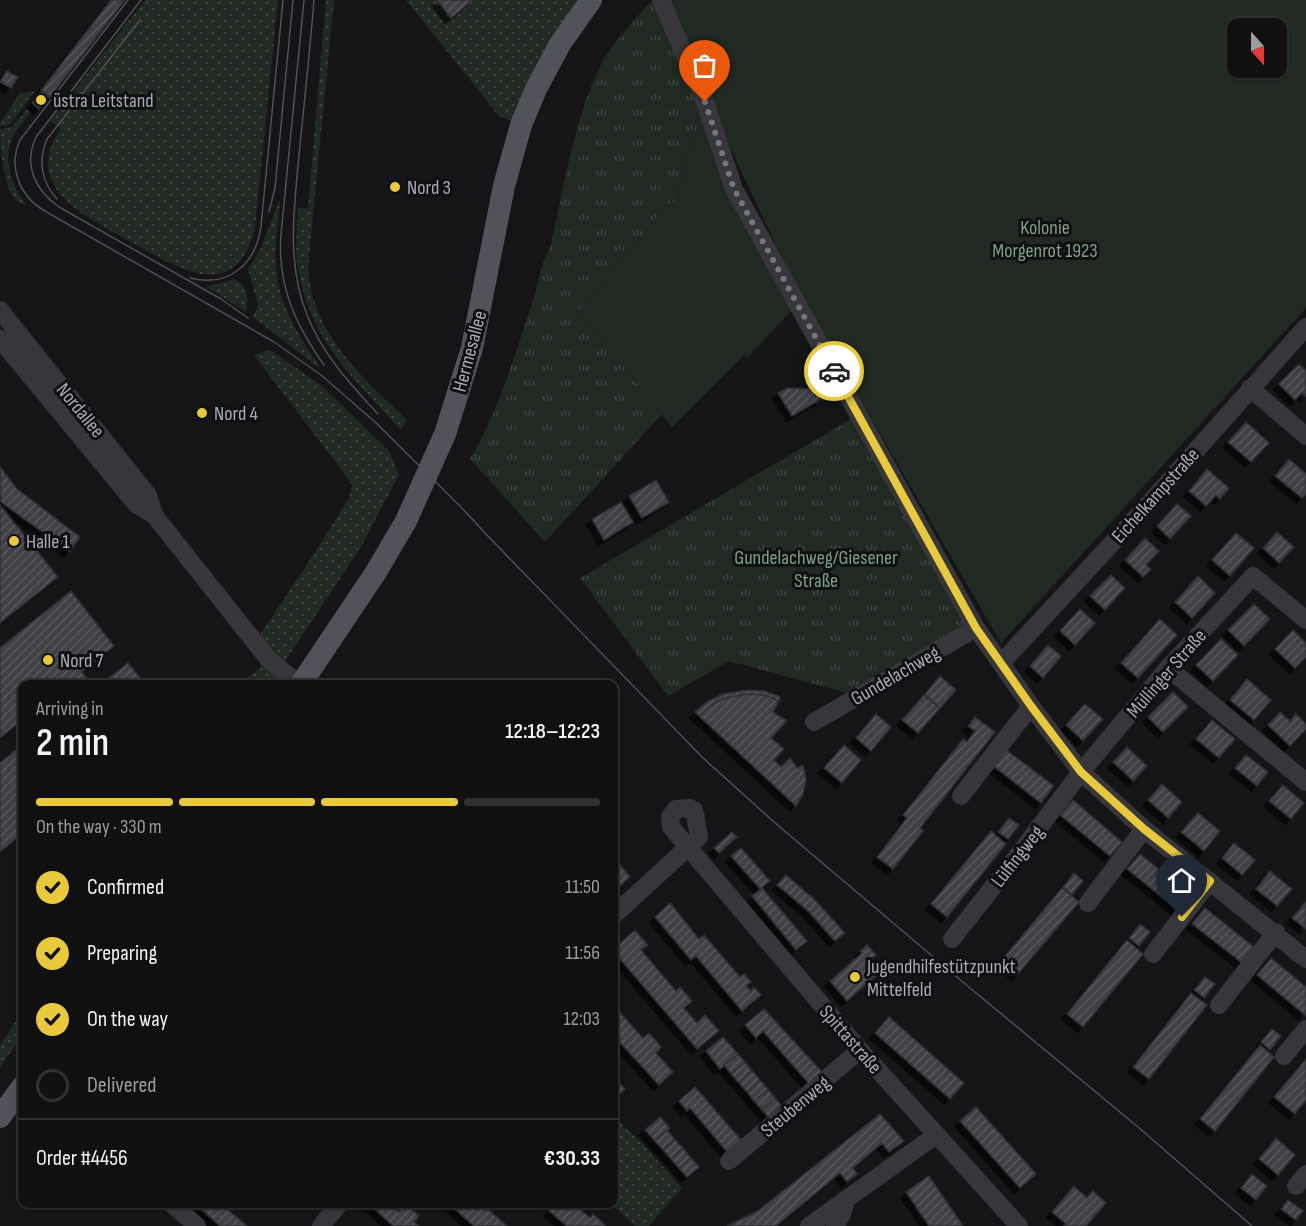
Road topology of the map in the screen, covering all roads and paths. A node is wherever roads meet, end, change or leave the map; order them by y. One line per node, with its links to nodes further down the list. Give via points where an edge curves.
1 (591, 0): 14 (main road, Hermesallee, via 560,44 521,125 504,186 472,348 445,434 406,521)
2 (661, 0): 10 (street, via 667,36 705,102 734,189)
3 (0, 310): 8 (street, Nordallee, via 148,495)
4 (1306, 327): 6 (street, Eichelkampstraße)
5 (0, 339): 8 (street, Nordallee, via 136,504)
6 (1250, 388): 7 (street); 11 (street, Eichelkampstraße)
7 (1306, 436)
8 (154, 515): 13 (street, Nordallee, via 269,660)
9 (1306, 621): 12 (street, Müllinger Straße, via 1253,576)
10 (976, 628): 11 (street); 16 (street, Gundelachweg)
11 (1002, 662): 15 (street)
12 (1168, 668): 17 (street, Müllinger Straße); 18 (street)
13 (295, 680)
14 (303, 680)
15 (1031, 706): 17 (street); 19 (street)
16 (814, 722)
17 (1081, 772): 20 (street); 26 (street, Lülfingweg)
18 (1306, 782)
19 (961, 796)
20 (1144, 829): 22 (street); 23 (street)
21 (688, 847): 21 (street, Spittastraße, via 699,837 695,814 683,807 670,817 670,827); 24 (street); 31 (street, Spittastraße)
22 (1210, 881): 25 (street); 27 (street)
23 (1088, 903)
24 (618, 911)
25 (1276, 932): 28 (street); 29 (street)
26 (952, 939)
27 (1153, 954)
28 (1306, 958)
29 (1219, 1005)
30 (1306, 1029): 32 (street)
31 (860, 1050): 35 (street, Spittastraße); 36 (street, Steubenweg)
32 (1284, 1056)
33 (18, 1092): 34 (main road)
34 (0, 1117)
35 (936, 1135): 37 (street); 44 (street, Spittastraße)
36 (729, 1161)
37 (846, 1200): 42 (street); 43 (street)
38 (177, 1208): 40 (street)
39 (336, 1208): 41 (street)
40 (197, 1226)
41 (321, 1226)
42 (809, 1226)
43 (835, 1226)
44 (1019, 1226)

